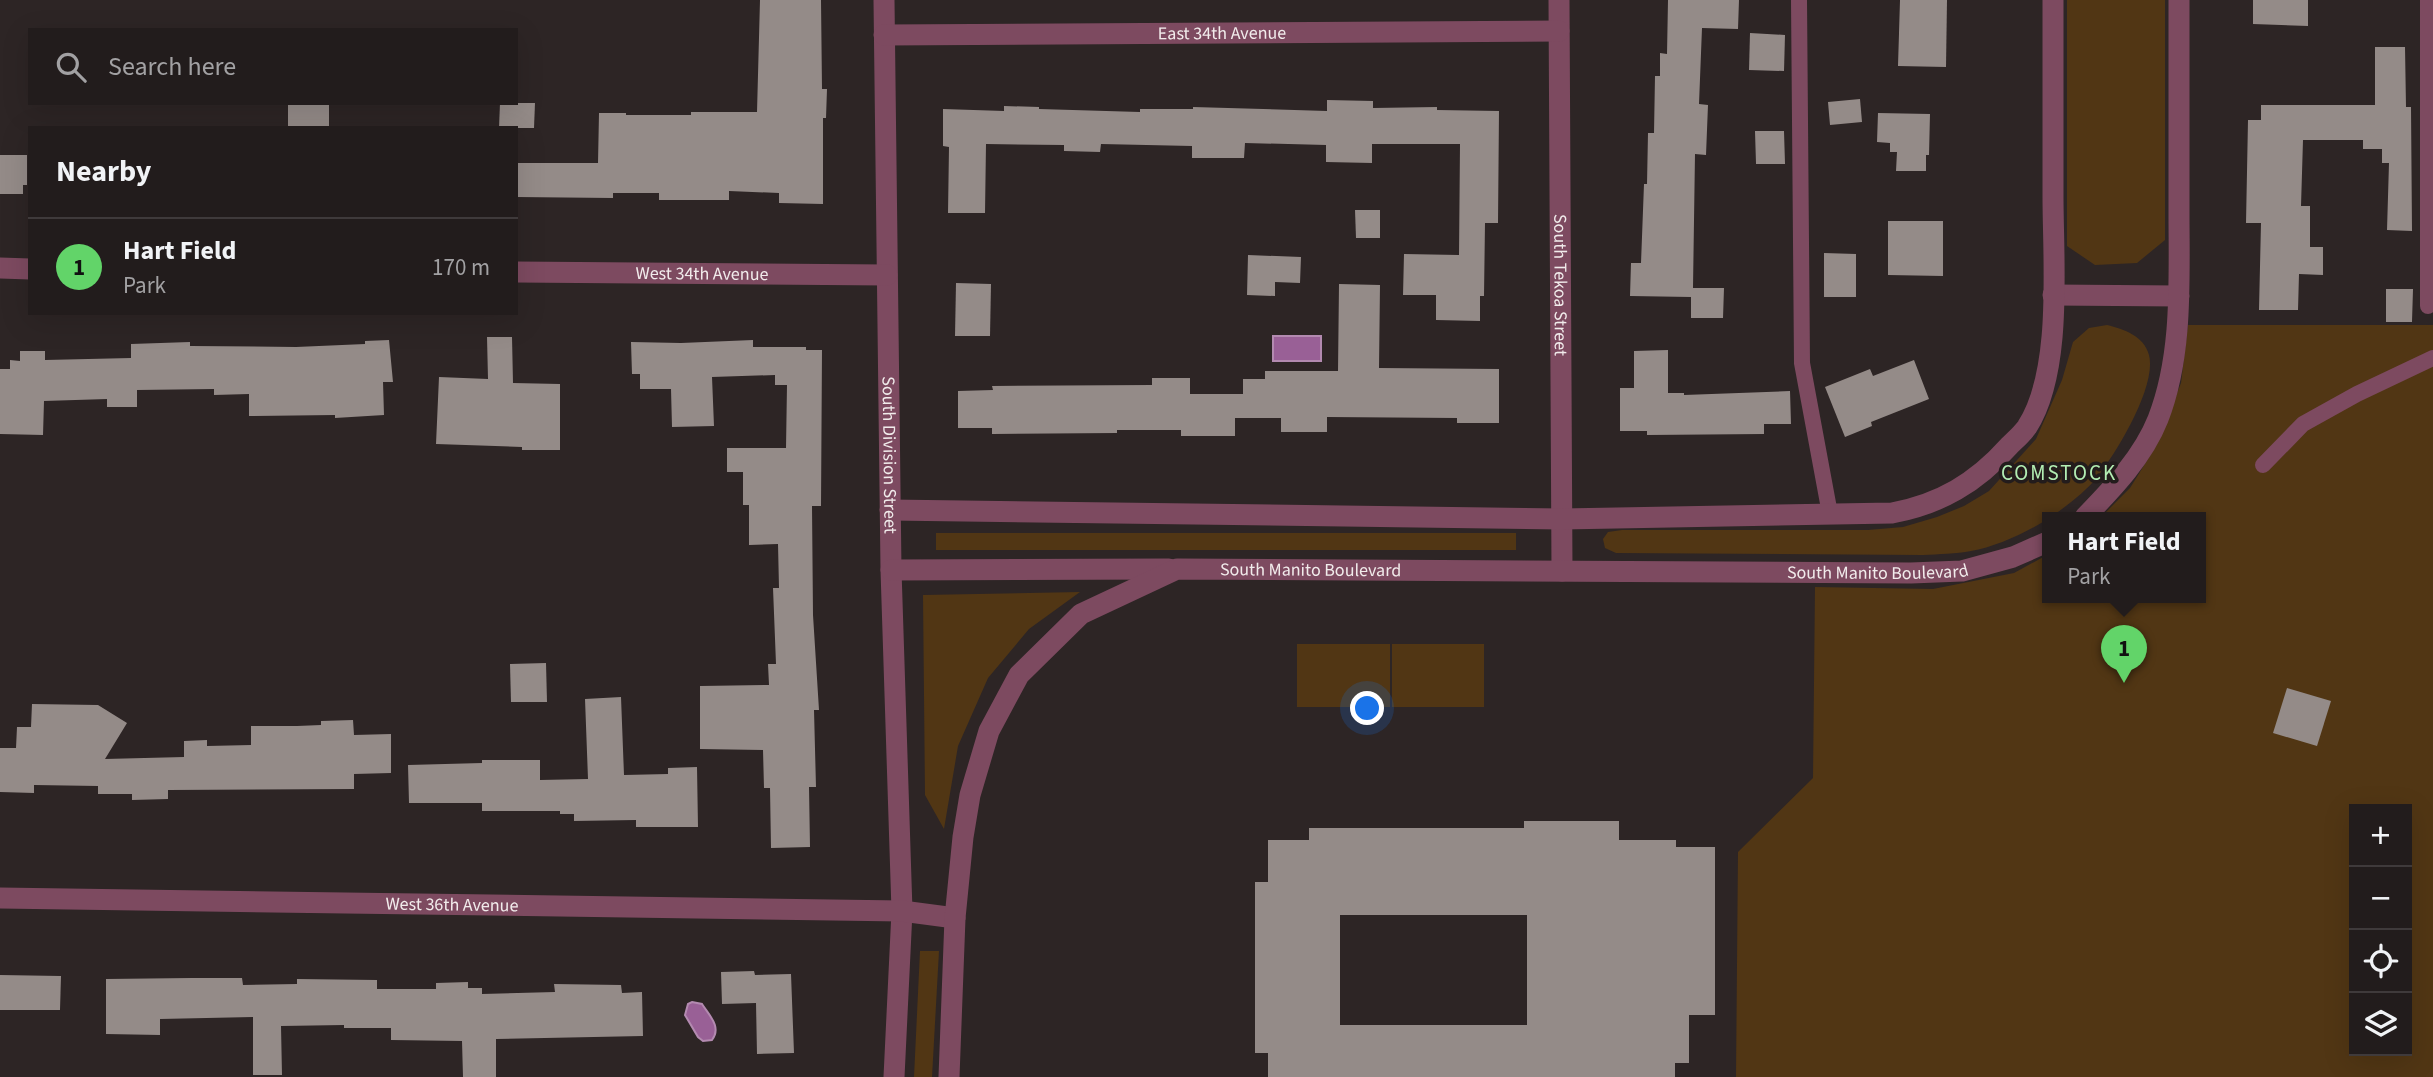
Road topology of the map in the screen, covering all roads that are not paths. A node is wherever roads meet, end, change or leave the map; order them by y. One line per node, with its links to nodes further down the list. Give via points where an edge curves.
1 (884, 0): 8 (street, South Division Street)
2 (1559, 0): 7 (street, South Tekoa Street)
3 (1799, 0): 20 (lane, via 1802,363)
4 (2053, 0): 13 (street)
5 (2179, 0): 14 (street)
6 (2428, 0): 15 (lane)
7 (1559, 31): 8 (street, East 34th Avenue); 21 (street, South Tekoa Street)
8 (884, 35): 12 (street, South Division Street)
9 (0, 268): 10 (street)
10 (28, 269)
11 (518, 272): 12 (street, West 34th Avenue)
12 (887, 275): 18 (street, South Division Street)
13 (2053, 295): 14 (street); 20 (street, via 2051,351 2043,389 2027,427 1999,458 1967,485 1921,508)
14 (2179, 296): 19 (street, via 2172,370 2158,419 2139,455)
15 (2428, 306)
16 (2433, 358): 17 (lane, via 2303,424)
17 (2263, 465)
18 (890, 510): 21 (street); 24 (street, South Division Street)
19 (2090, 512)
20 (1830, 514): 21 (street)
21 (1562, 519): 25 (street, South Tekoa Street)
22 (2042, 544): 25 (street, South Manito Boulevard, via 1962,571)
23 (1177, 569): 24 (street); 25 (street, South Manito Boulevard); 28 (street, South Manito Boulevard, via 1081,614 1019,675 989,731 970,795)
24 (891, 570): 27 (street, South Division Street)
25 (1562, 571)
26 (0, 898): 27 (street, West 36th Avenue)
27 (902, 911): 28 (street, West 36th Avenue); 29 (street)
28 (955, 918): 30 (street, South Manito Boulevard)
29 (894, 1077)
30 (950, 1077)

